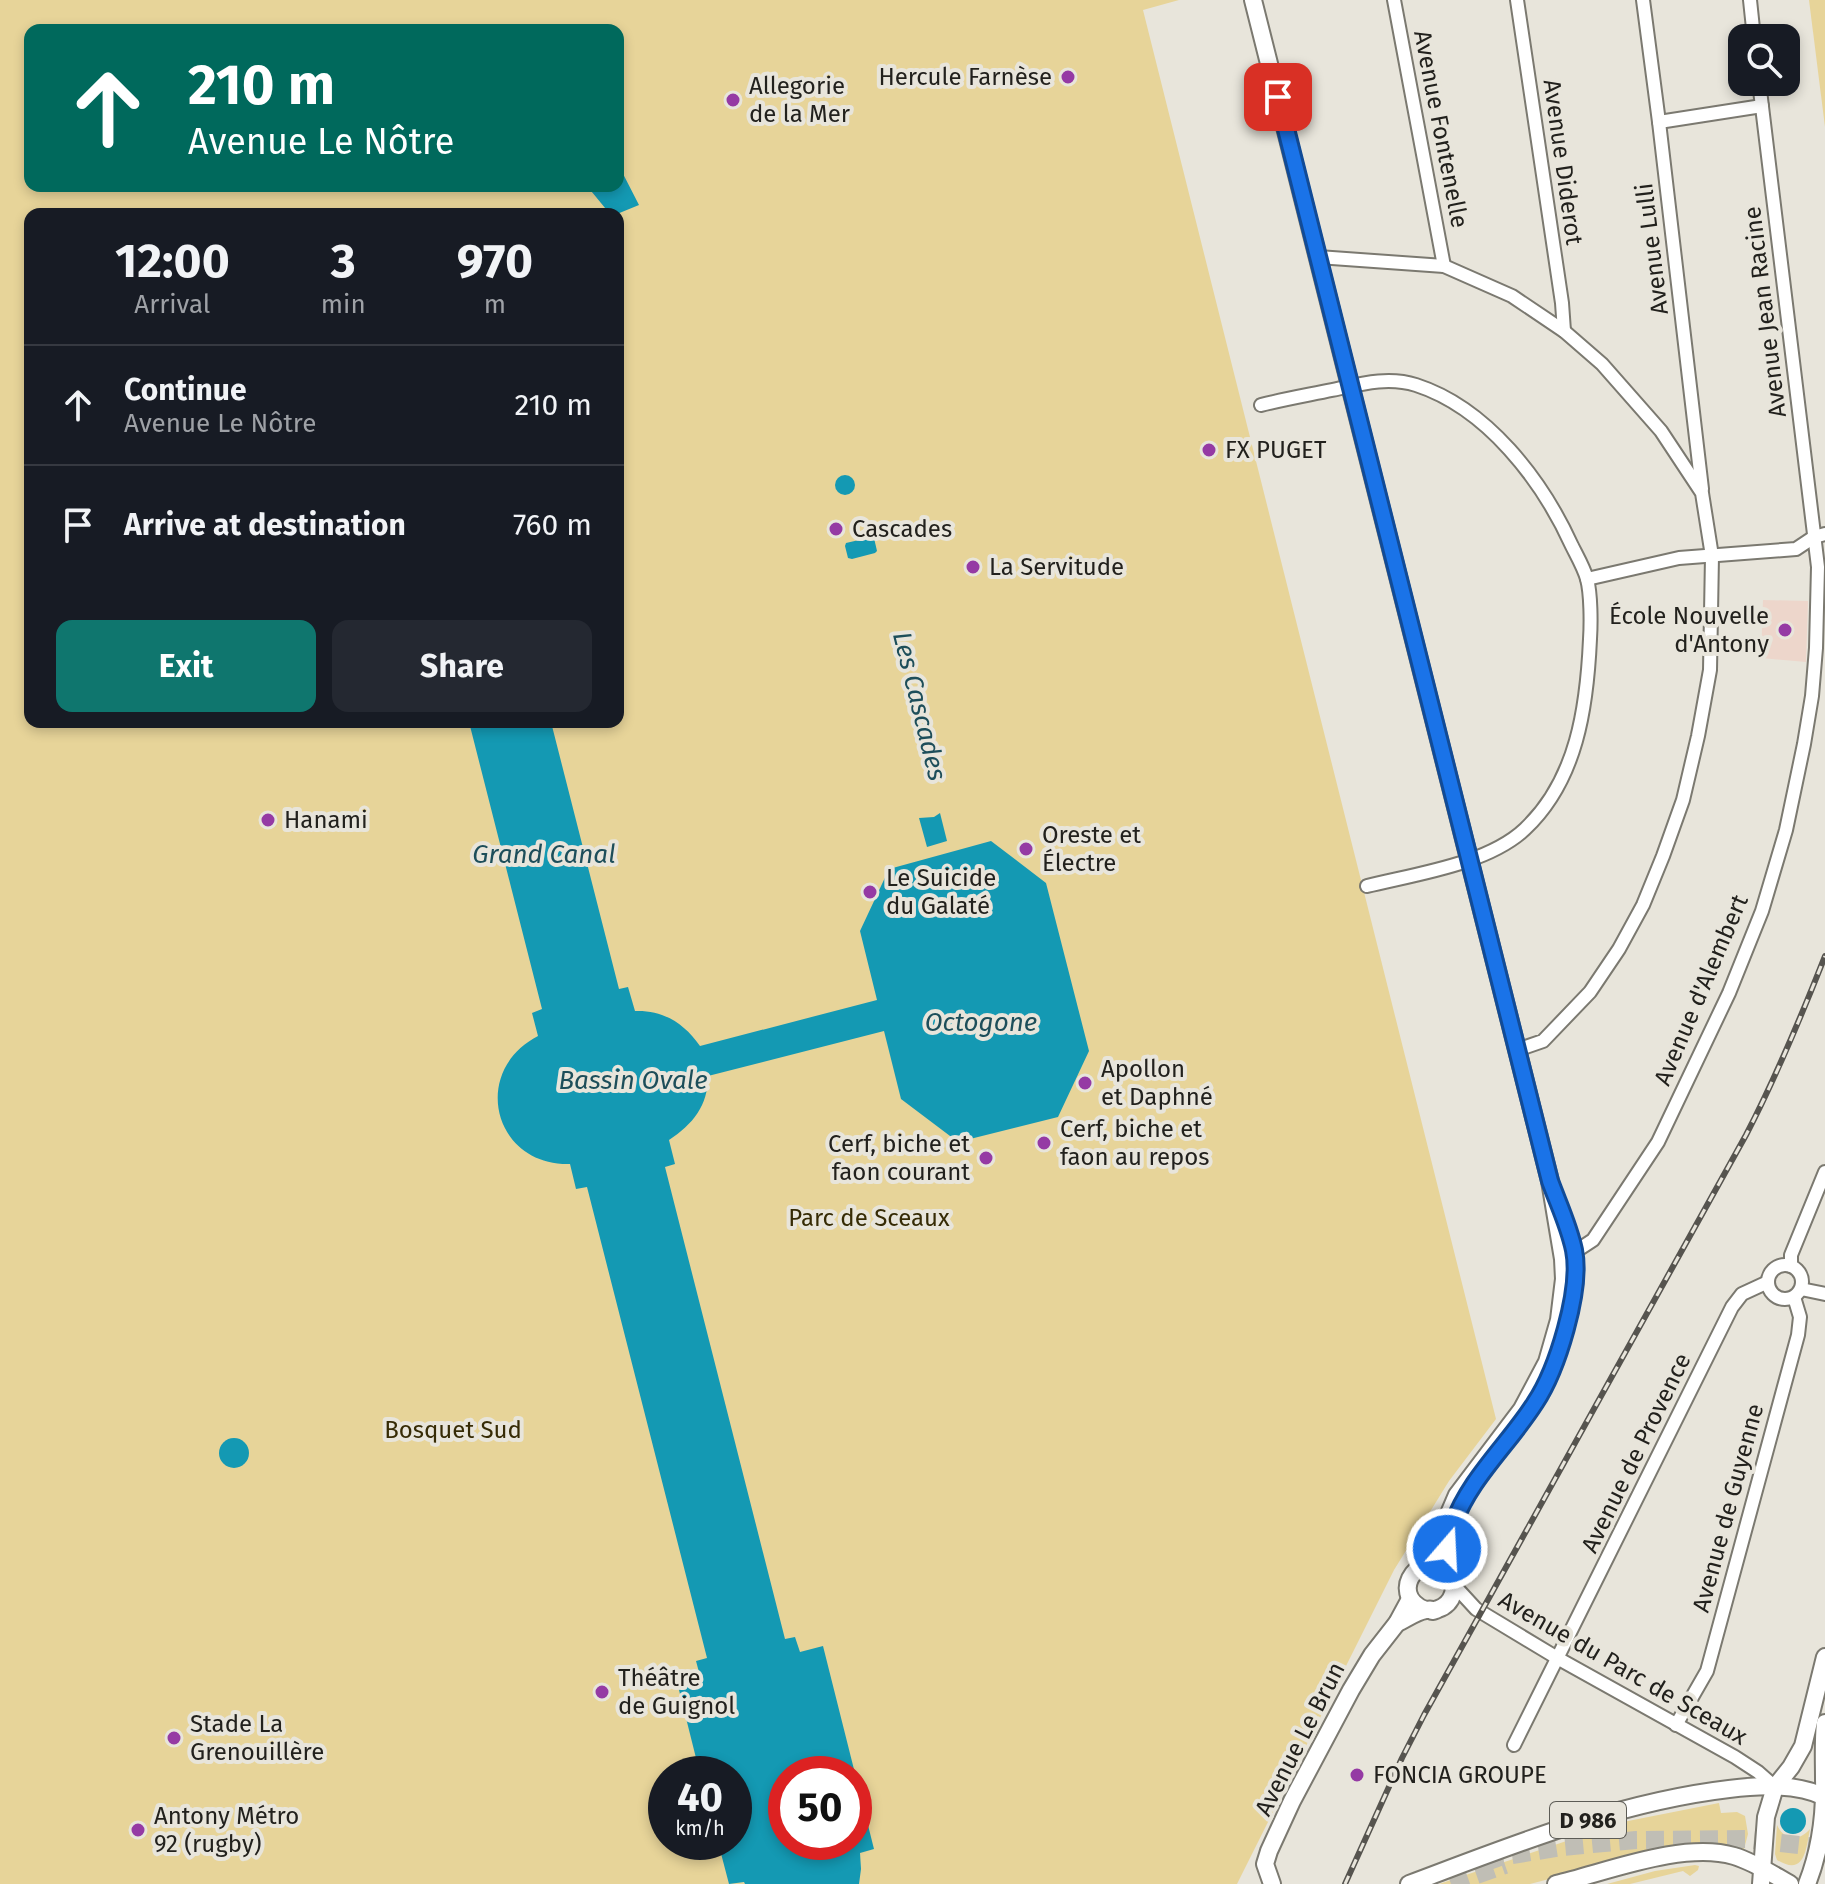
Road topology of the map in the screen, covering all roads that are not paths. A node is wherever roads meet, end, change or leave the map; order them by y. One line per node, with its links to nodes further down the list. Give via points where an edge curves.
1 (1253, 0): 10 (main road)
2 (1394, 0): 11 (street, Avenue Fontenelle)
3 (1517, 0): 12 (street, Avenue Diderot)
4 (1643, 0): 9 (street, Avenue Lulli)
5 (1750, 0): 6 (street)
6 (1753, 24)
7 (1761, 96): 8 (street, Avenue Jean Racine)
8 (1762, 106): 9 (street); 16 (street, Avenue Jean Racine)
9 (1659, 122): 15 (street, Avenue Lulli)
10 (1318, 257): 11 (street); 13 (main road)
11 (1444, 266): 12 (street, via 1512,296)
12 (1564, 331): 15 (street, via 1602,364 1661,431)
13 (1344, 387): 14 (street); 20 (street, via 1382,380 1414,385 1479,421 1531,475); 21 (main road)
14 (1261, 405)
15 (1702, 493): 18 (street, Avenue Lulli)
16 (1820, 536): 17 (street); 19 (street, Avenue Jean Racine)
17 (1796, 549): 18 (street); 19 (street)
18 (1712, 556): 20 (street, via 1679,558); 23 (street, Avenue Lulli, via 1710,670 1683,800 1663,856 1643,905 1590,992 1543,1041)
19 (1820, 561): 25 (street, Avenue d'Alembert, via 1812,696 1786,830 1762,911 1658,1142 1593,1240)
20 (1587, 579): 21 (street, via 1588,680 1566,771 1524,829 1499,848)
21 (1469, 860): 22 (street); 23 (main road)
22 (1367, 886)
23 (1517, 1050): 25 (main road)
24 (1825, 1172): 26 (street)
25 (1568, 1256): 30 (main road, via 1575,1274 1554,1365 1536,1402 1468,1496)
26 (1791, 1266): 27 (street, via 1776,1268); 28 (street, via 1802,1278)
27 (1768, 1282): 28 (street, via 1774,1295 1784,1299); 36 (street, Avenue de Provence, via 1742,1294 1732,1307)
28 (1798, 1293): 29 (street); 38 (street, Avenue de Guyenne, via 1798,1335 1707,1671)
29 (1825, 1294)
30 (1436, 1566): 31 (main road); 32 (main road, via 1420,1567 1410,1577)
31 (1453, 1584): 33 (main road, via 1446,1605); 36 (street, Avenue du Parc de Sceaux, via 1476,1609)
32 (1410, 1599): 33 (main road); 34 (main road, Avenue Le Brun)
33 (1425, 1610): 34 (main road, Avenue Le Brun)
34 (1397, 1623): 43 (main road, Avenue Le Brun, via 1351,1690 1292,1801 1265,1864)
35 (1825, 1657): 40 (main road, via 1803,1746)
36 (1559, 1659): 38 (street, Avenue du Parc de Sceaux); 39 (street, Avenue de Provence)
37 (1825, 1723): 41 (main road)
38 (1676, 1725): 40 (street, Avenue du Parc de Sceaux, via 1748,1765)
39 (1514, 1745)
40 (1775, 1787): 41 (main road, D 986); 42 (main road, via 1766,1817); 44 (main road, D 986, via 1676,1796 1593,1818)
41 (1825, 1797): 47 (main road)
42 (1761, 1876): 45 (main road, D 986, via 1738,1857 1705,1852 1664,1856); 46 (main road, D 986)
43 (1272, 1884)
44 (1409, 1884)
45 (1556, 1884)
46 (1790, 1884)
47 (1807, 1884)

